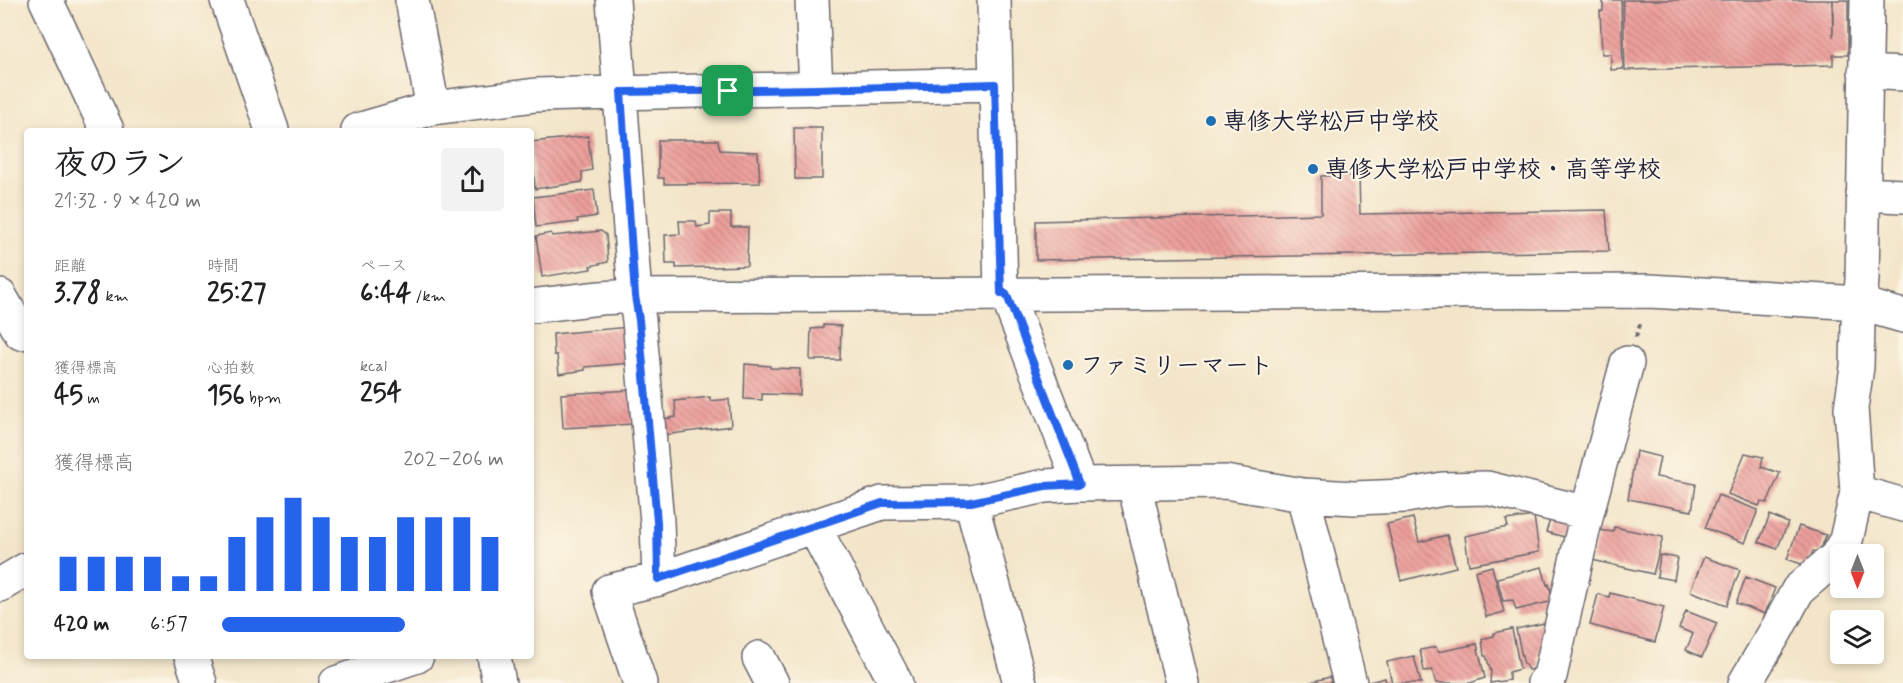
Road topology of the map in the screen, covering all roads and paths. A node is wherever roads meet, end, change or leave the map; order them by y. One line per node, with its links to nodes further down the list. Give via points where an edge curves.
1 (46, 0): 14 (street)
2 (226, 0): 15 (street)
3 (412, 0): 13 (street)
4 (613, 0): 12 (street)
5 (812, 0): 11 (street)
6 (994, 0): 10 (street)
7 (1867, 0): 8 (street)
8 (1865, 72): 9 (street); 17 (street)
9 (1903, 74)
10 (995, 84): 11 (street); 19 (street)
11 (816, 89): 12 (street)
12 (621, 92): 13 (street, via 536,95); 21 (street)
13 (433, 108): 16 (street)
14 (106, 128)
15 (271, 128)
16 (365, 128)
17 (1863, 194): 18 (street); 22 (street)
18 (1903, 196)
19 (1004, 293): 21 (street); 22 (street, via 1649,291); 27 (street)
20 (0, 296): 25 (street)
21 (635, 296): 23 (street); 36 (street, via 657,522)
22 (1861, 304): 24 (street); 29 (street, via 1851,408)
23 (534, 306)
24 (1903, 316)
25 (16, 336)
26 (1627, 363): 33 (street)
27 (1080, 484): 28 (street); 31 (street, via 1045,486)
28 (1134, 484): 30 (street, via 1226,482); 47 (street)
29 (1857, 492): 32 (street); 50 (street, via 1846,540 1836,557 1798,590)
30 (1303, 495): 33 (street, via 1354,498 1486,488); 48 (street)
31 (971, 502): 34 (street, via 882,503); 46 (street)
32 (1903, 505)
33 (1587, 513): 49 (street, via 1550,676)
34 (814, 527): 36 (street); 45 (street)
35 (24, 571): 37 (street)
36 (658, 579): 44 (street, via 609,591)
37 (0, 585)
38 (191, 659): 41 (street)
39 (408, 659): 42 (street)
40 (495, 659): 43 (street)
41 (201, 683)
42 (336, 683)
43 (499, 683)
44 (639, 683)
45 (896, 683)
46 (1020, 683)
47 (1182, 683)
48 (1350, 683)
49 (1544, 683)
50 (1745, 683)

